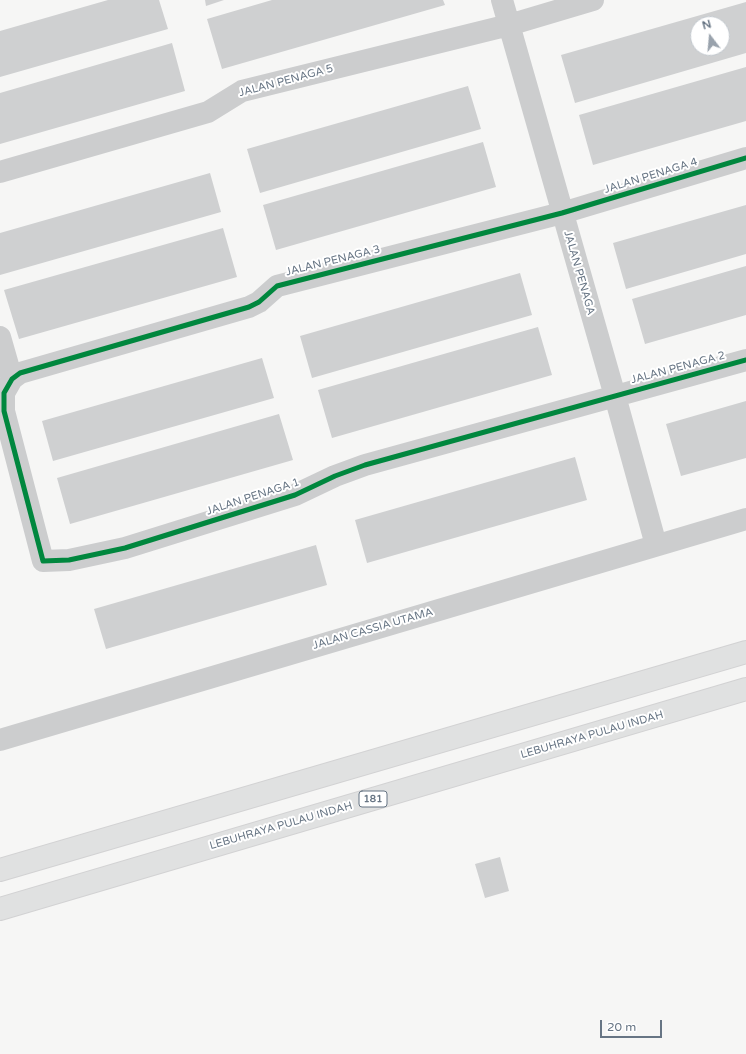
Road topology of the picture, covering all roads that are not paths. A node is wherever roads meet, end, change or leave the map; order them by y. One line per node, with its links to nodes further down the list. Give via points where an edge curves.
1 (502, 0): 3 (street, JALAN PENAGA)
2 (593, 0): 3 (street, JALAN PENAGA 5)
3 (509, 25): 5 (street, JALAN PENAGA 5, via 242,91 208,112); 6 (street, JALAN PENAGA)
4 (746, 158): 6 (street, JALAN PENAGA 4)
5 (0, 172)
6 (562, 213): 9 (street, JALAN PENAGA 3, via 277,286 260,302 249,307 20,373); 10 (street, JALAN PENAGA)
7 (0, 337): 9 (street)
8 (746, 360): 10 (street, JALAN PENAGA 2)
9 (12, 379): 10 (street, JALAN PENAGA 1, via 4,393 4,411 42,561 69,560 125,548 295,495 365,465)
10 (615, 396): 12 (street, JALAN PENAGA)
11 (746, 520): 12 (street, JALAN CASSIA UTAMA)
12 (656, 546): 15 (street, JALAN CASSIA UTAMA)
13 (746, 652): 16 (main road)
14 (746, 689): 17 (main road, LEBUHRAYA PULAU INDAH / 181)
15 (0, 740)
16 (0, 870)
17 (0, 909)

